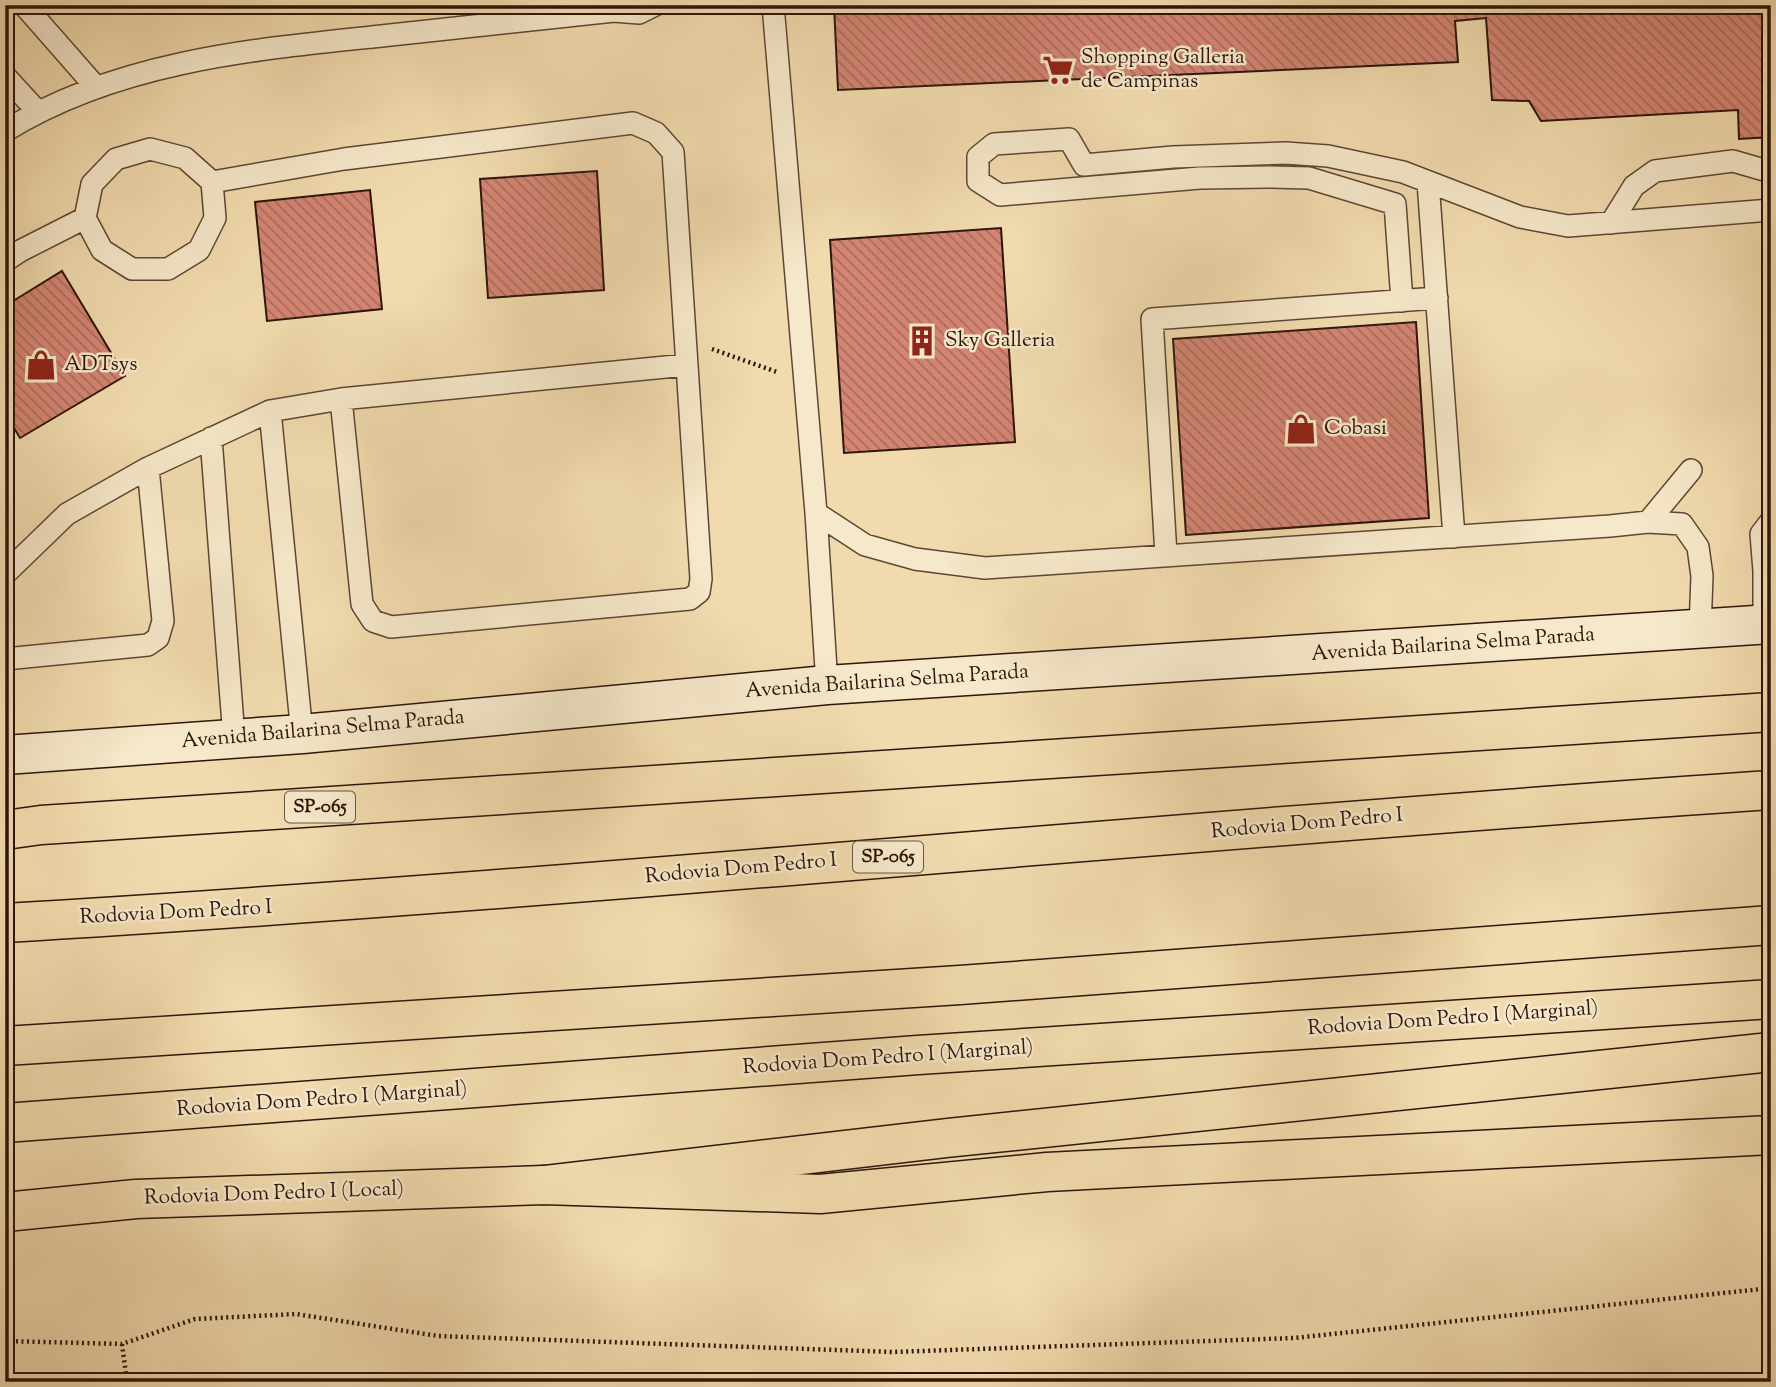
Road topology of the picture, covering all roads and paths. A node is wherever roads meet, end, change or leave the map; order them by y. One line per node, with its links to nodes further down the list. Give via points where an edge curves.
1 (24, 5): 6 (lane)
2 (655, 5): 4 (lane, via 639,13)
3 (773, 5): 20 (lane)
4 (612, 8): 6 (lane, via 274,47 177,64)
5 (5, 76): 7 (lane)
6 (95, 86): 7 (lane)
7 (37, 111): 8 (lane)
8 (5, 131)
9 (1771, 172): 14 (lane, via 1733,161 1655,171 1634,186)
10 (212, 182): 13 (lane, via 185,158 150,149 117,159 92,184); 13 (lane, via 215,218 199,250 168,269 132,269 122,263 102,250); 18 (lane, via 344,159 633,123 656,133 673,152)
11 (1428, 182): 14 (lane, via 1520,217 1568,226); 16 (lane); 17 (lane, via 1328,156 1286,153 1084,165 1069,139 994,144 978,157 978,181 1000,195 1200,178 1268,177 1309,178 1395,204)
12 (1771, 210): 14 (lane)
13 (85, 218): 15 (lane)
14 (1611, 223)
15 (5, 261)
16 (1437, 298): 17 (lane); 29 (lane)
17 (1402, 301): 30 (lane, via 1152,319)
18 (687, 340): 19 (lane); 20 (path)
19 (686, 365): 21 (lane); 21 (lane, via 701,579 699,592 690,599 391,626 373,621 362,604)
20 (804, 381): 26 (lane)
21 (341, 399): 22 (lane)
22 (270, 411): 23 (lane); 37 (lane)
23 (211, 438): 24 (lane); 38 (lane)
24 (148, 468): 31 (lane, via 67,514); 34 (lane, via 163,621 158,638 148,645)
25 (1691, 470): 28 (lane)
26 (816, 513): 30 (lane, via 865,545 915,559 985,568); 35 (lane)
27 (1771, 521): 32 (lane, via 1761,534)
28 (1648, 522): 29 (lane); 33 (lane, via 1682,524 1698,547)
29 (1454, 537): 30 (lane)
30 (1166, 555)
31 (5, 574)
32 (1767, 625): 33 (street, Avenida Bailarina Selma Parada)
33 (1700, 629): 35 (street, Avenida Bailarina Selma Parada)
34 (5, 659)
35 (827, 685): 37 (street, Avenida Bailarina Selma Parada)
36 (1771, 712): 41 (main road, SP-065)
37 (302, 734): 38 (street, Avenida Bailarina Selma Parada)
38 (234, 738): 39 (street, Avenida Bailarina Selma Parada)
39 (5, 755)
40 (1771, 790): 42 (main road, Rodovia Dom Pedro I / SP-065, via 272,907)
41 (17, 826)
42 (5, 923)
43 (1771, 925): 45 (main road, via 960,985)
44 (1771, 999): 47 (main road, Rodovia Dom Pedro I (Marginal), via 932,1054)
45 (5, 1046)
46 (1771, 1052): 49 (main road)
47 (5, 1123)
48 (1771, 1135): 49 (main road, via 1047,1172 820,1194)
49 (544, 1185): 50 (main road, Rodovia Dom Pedro I (Local), via 136,1199)
50 (5, 1212)
51 (1771, 1288): 53 (path, via 1294,1338 907,1352 438,1336 296,1314 195,1319)
52 (5, 1340): 53 (path)
53 (122, 1344): 54 (path)
54 (127, 1382)

